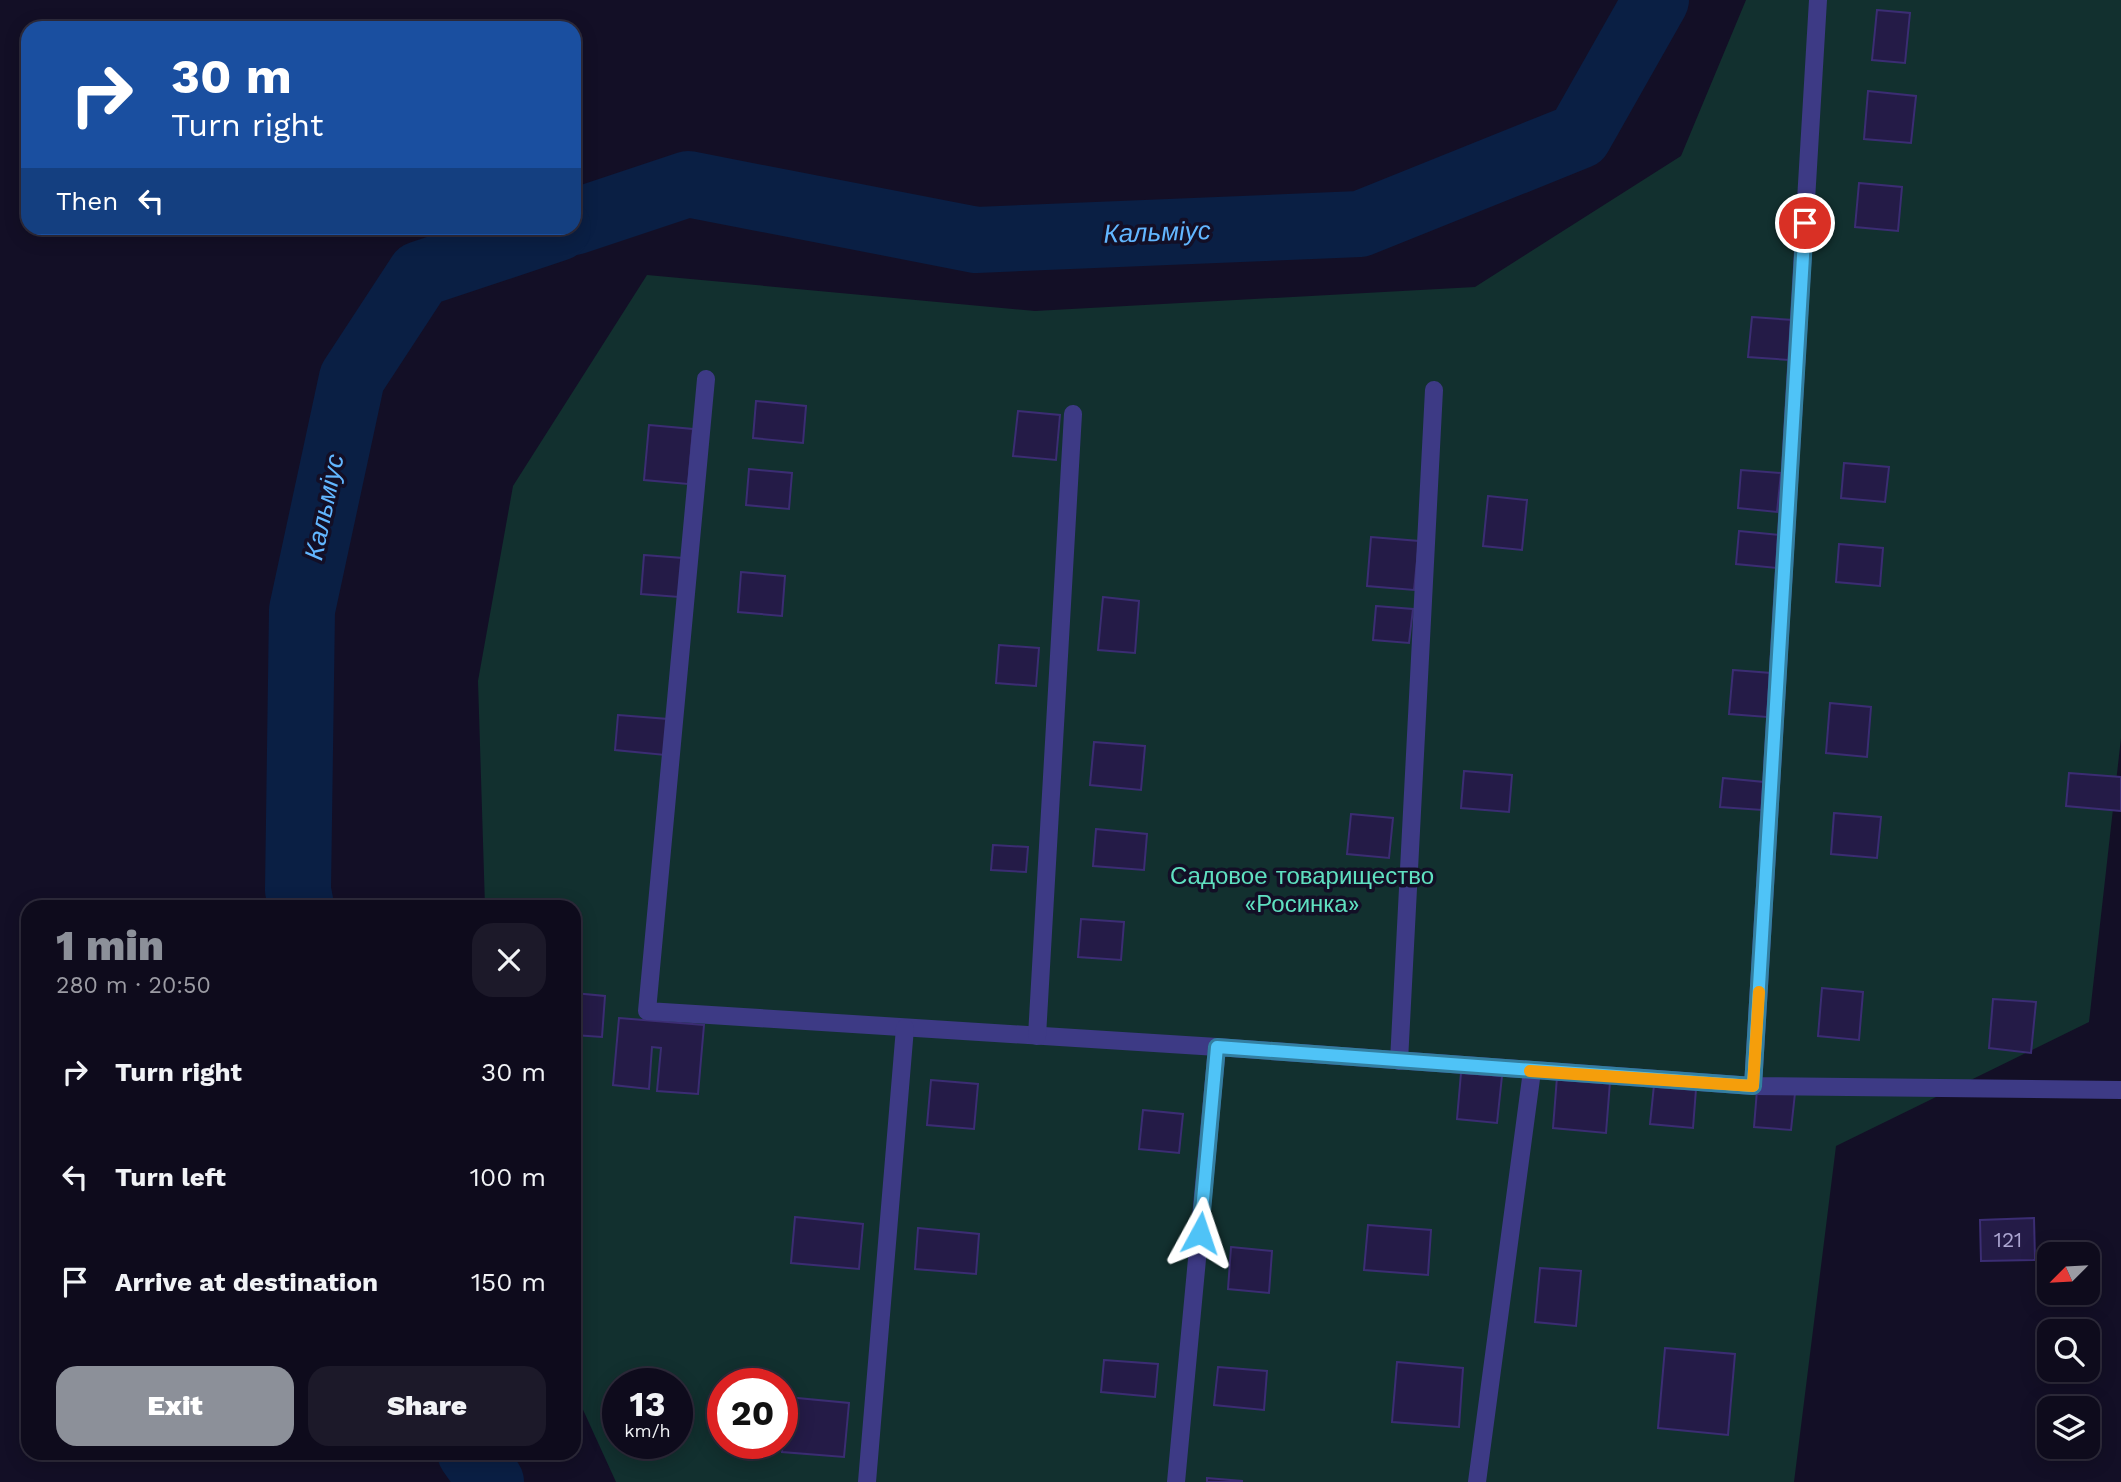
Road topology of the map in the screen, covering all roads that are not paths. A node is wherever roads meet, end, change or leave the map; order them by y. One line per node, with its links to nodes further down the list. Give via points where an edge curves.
1 (1818, 0): 10 (lane)
2 (706, 379): 5 (lane, via 647,1011)
3 (1434, 390): 8 (lane)
4 (1073, 414): 6 (lane)
5 (905, 1028): 6 (lane); 12 (lane)
6 (1037, 1036): 7 (lane)
7 (1217, 1047): 8 (lane); 13 (lane)
8 (1399, 1062): 9 (lane)
9 (1532, 1071): 10 (lane); 14 (lane)
10 (1753, 1086): 11 (lane)
11 (2121, 1090)
12 (867, 1482)
13 (1176, 1482)
14 (1477, 1482)

